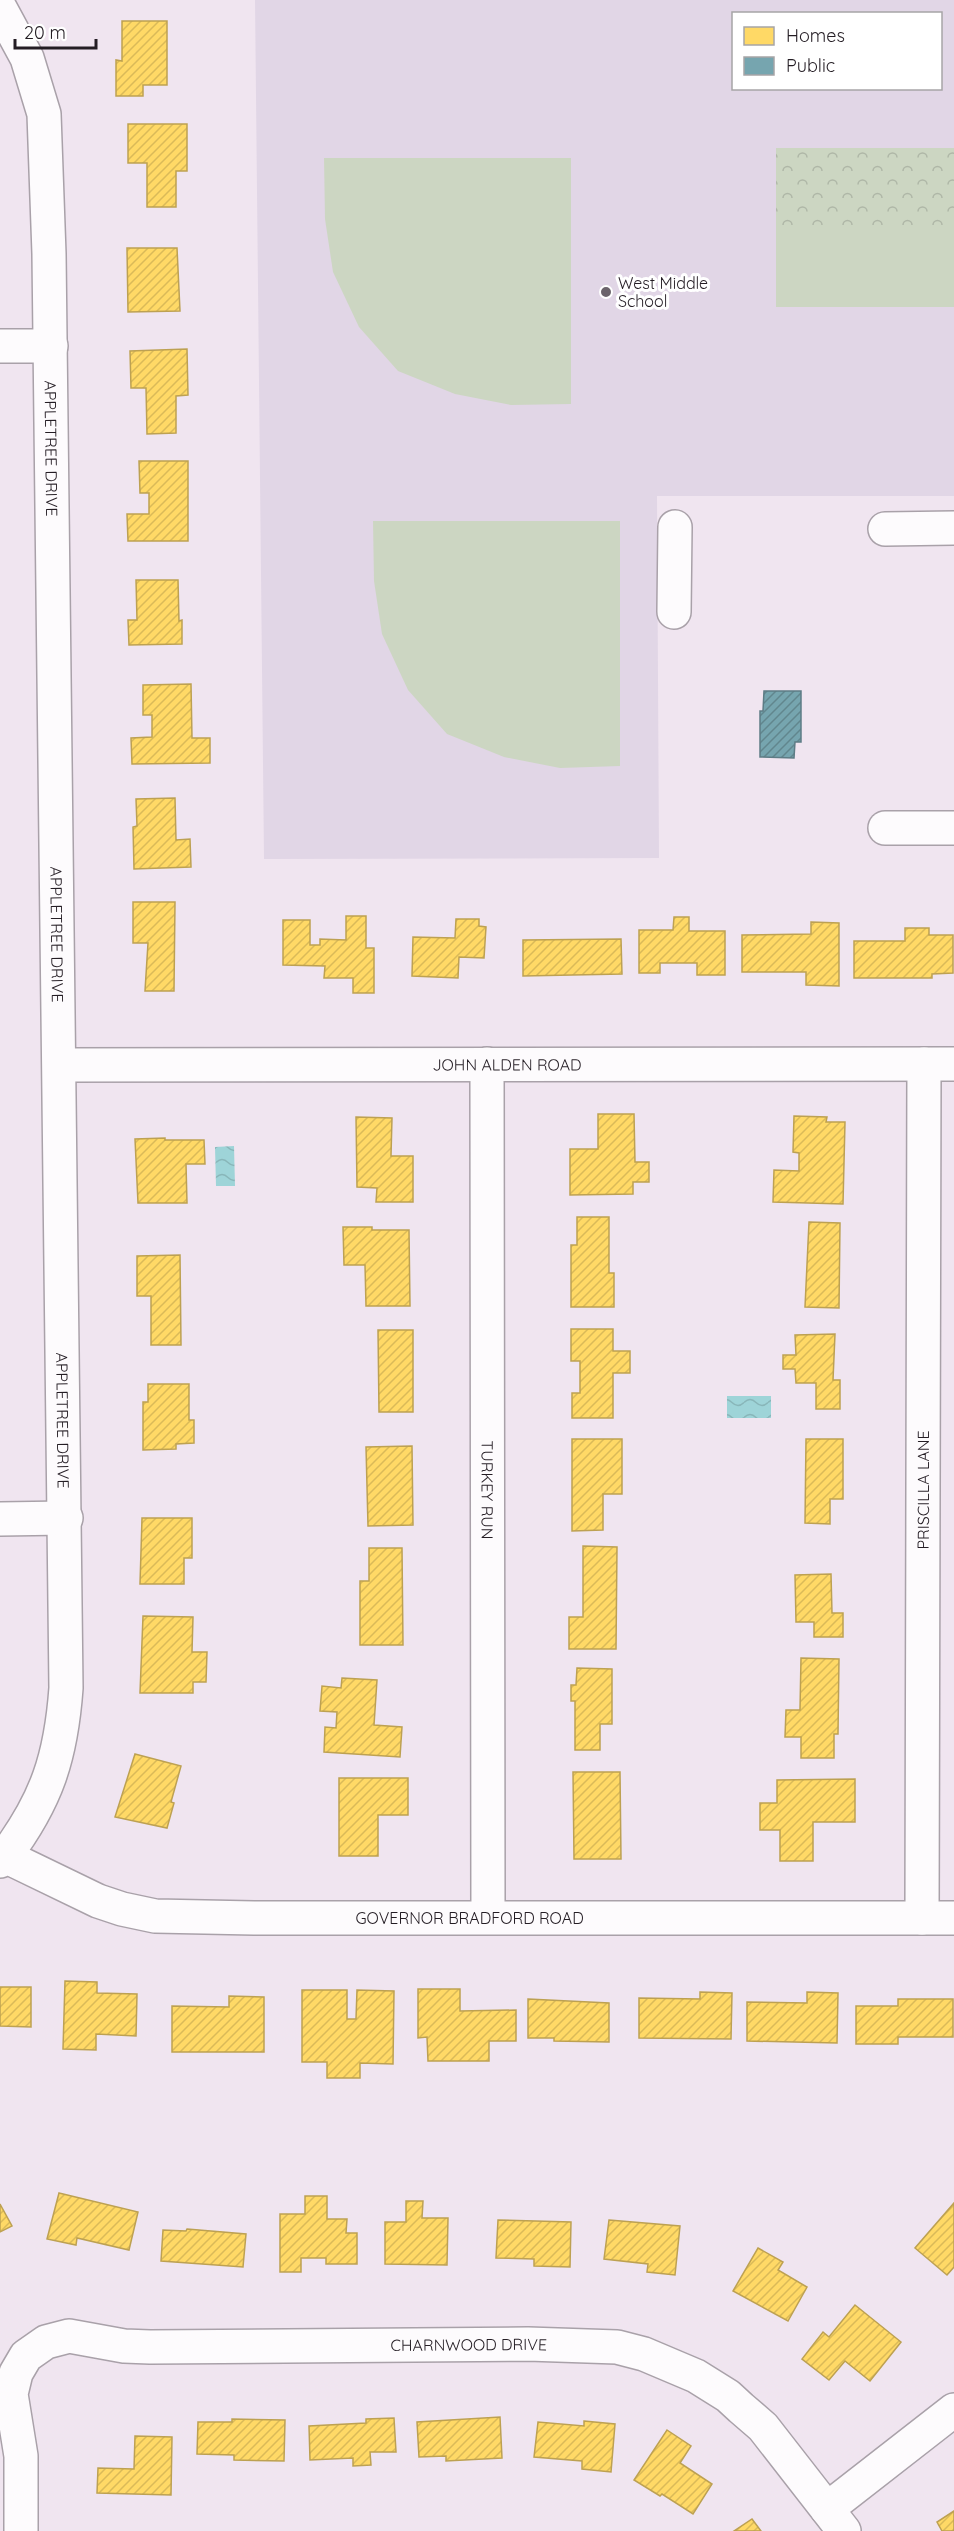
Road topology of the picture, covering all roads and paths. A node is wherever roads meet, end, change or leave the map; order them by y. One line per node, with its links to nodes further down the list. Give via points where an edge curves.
1 (0, 8): 3 (street, APPLETREE DRIVE, via 27,58 44,114)
2 (0, 346): 3 (street)
3 (51, 346): 12 (street, APPLETREE DRIVE)
4 (675, 527): 7 (street)
5 (954, 528): 6 (street)
6 (885, 529)
7 (674, 612)
8 (885, 828): 9 (street)
9 (954, 828)
10 (487, 1064): 11 (street, JOHN ALDEN ROAD); 12 (street, JOHN ALDEN ROAD); 16 (street, TURKEY RUN)
11 (939, 1064): 17 (street, PRISCILLA LANE)
12 (60, 1065): 13 (street, APPLETREE DRIVE)
13 (66, 1518): 14 (street); 15 (street, APPLETREE DRIVE, via 63,1731 41,1800)
14 (0, 1519)
15 (2, 1858): 16 (street, GOVERNOR BRADFORD ROAD, via 98,1901 155,1916)
16 (488, 1917): 17 (street, GOVERNOR BRADFORD ROAD)
17 (922, 1918): 18 (street, GOVERNOR BRADFORD ROAD)
18 (954, 1918)
19 (954, 2410): 20 (street)
20 (836, 2520): 21 (street, CHARNWOOD DRIVE, via 763,2427 728,2396 671,2363 617,2347 150,2347 69,2336 46,2342 26,2356 15,2373 11,2394 21,2457)
21 (21, 2531)

